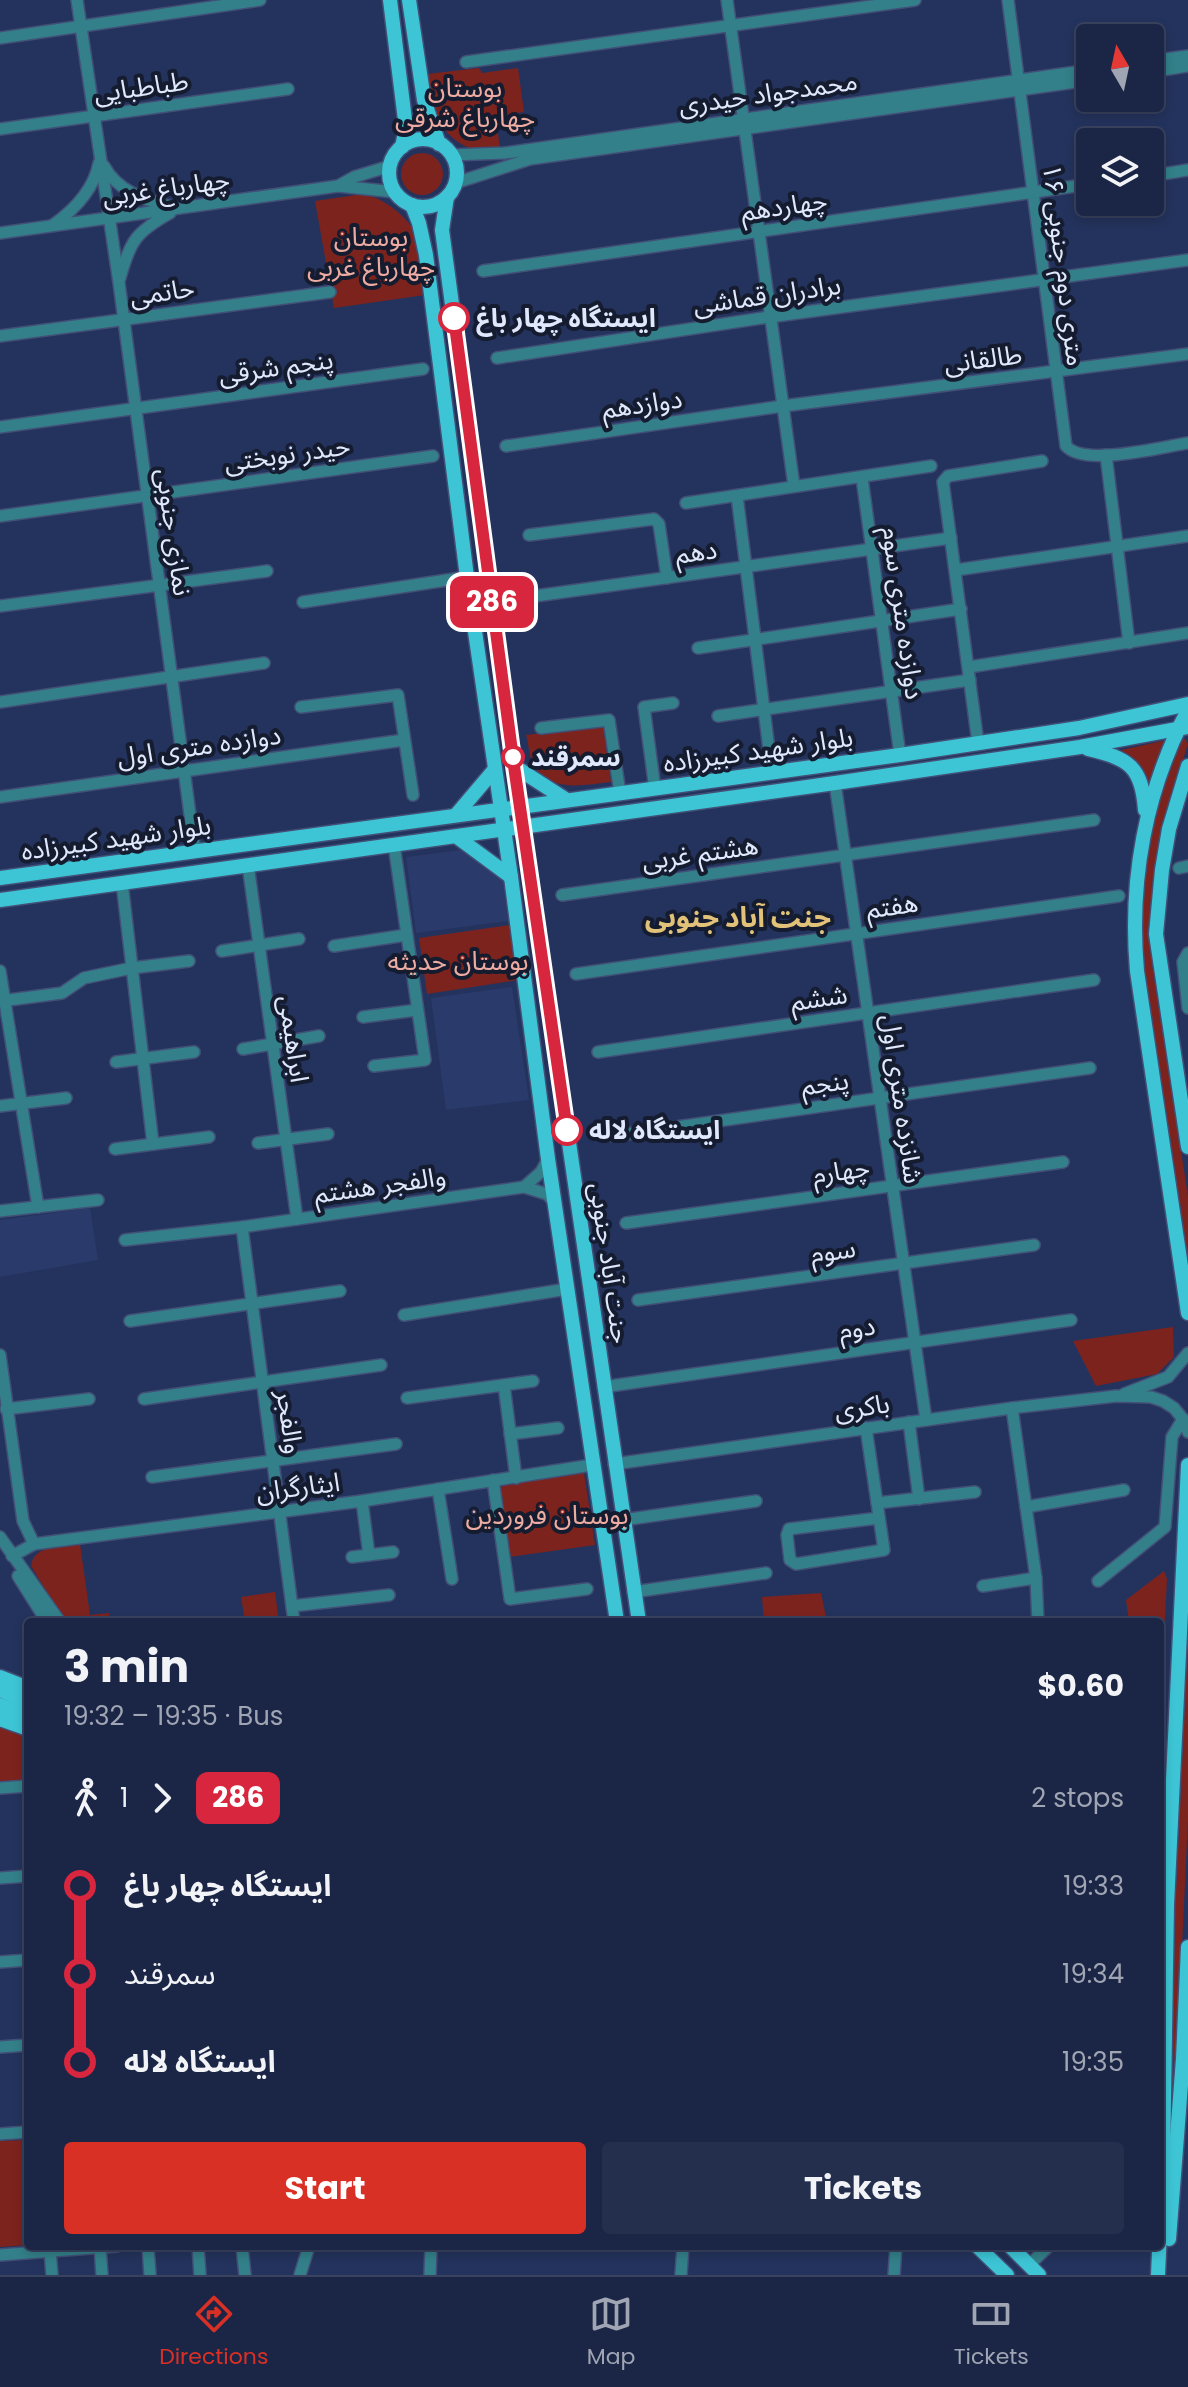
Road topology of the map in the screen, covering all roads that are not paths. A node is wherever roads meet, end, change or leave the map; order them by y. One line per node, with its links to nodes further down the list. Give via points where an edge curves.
1 (77, 0): 9 (street, نمازی جنوبی)
2 (260, 0): 9 (street)
3 (390, 0): 24 (main road, via 406,128)
4 (409, 0): 23 (main road, via 424,100)
5 (727, 0): 8 (street)
6 (915, 0): 8 (street)
7 (1008, 0): 18 (street, ۱۶ متری دوم جنوبی)
8 (730, 24): 13 (street); 21 (street)
9 (80, 26): 10 (street); 20 (street, نمازی جنوبی)
10 (0, 38)
11 (1188, 56): 12 (street)
12 (1164, 59)
13 (466, 62)
14 (1188, 66): 15 (street)
15 (1164, 70)
16 (1076, 73): 18 (street, محمدجواد حیدری)
17 (1076, 81): 18 (street, محمدجواد حیدری)
18 (1019, 85): 21 (street, محمدجواد حیدری); 34 (street, ۱۶ متری دوم جنوبی)
19 (288, 89): 20 (street, طباطبایی)
20 (94, 116): 22 (street, طباطبایی); 26 (street, نمازی جنوبی)
21 (744, 124): 25 (street, محمدجواد حیدری); 30 (street, محمدجواد حیدری, via 530,159); 40 (street)
22 (0, 129)
23 (439, 144): 24 (main road, via 419,140); 25 (main road)
24 (402, 147): 27 (main road)
25 (451, 155): 30 (main road)
26 (100, 159): 37 (street, via 123,188); 38 (street, نمازی جنوبی); 39 (street, via 93,183)
27 (390, 166): 31 (street); 33 (main road)
28 (1188, 170): 29 (street)
29 (1164, 174)
30 (455, 183): 35 (main road)
31 (338, 186): 33 (street); 37 (street, چهارباغ غربی)
32 (1076, 186): 34 (street, چهاردهم)
33 (395, 192): 36 (main road)
34 (1033, 192): 40 (street, چهاردهم); 44 (street, ۱۶ متری دوم جنوبی)
35 (447, 197): 36 (main road, via 431,206); 106 (main road, جنت آباد جنوبی, via 442,230)
36 (412, 205): 77 (main road, جنت آباد جنوبی, via 426,255)
37 (177, 208): 38 (street, چهارباغ غربی); 45 (street, via 146,228 128,248)
38 (109, 218): 39 (street, چهارباغ غربی); 45 (street, نمازی جنوبی)
39 (51, 226): 41 (street, چهارباغ غربی)
40 (757, 232): 43 (street, چهاردهم); 47 (street)
41 (0, 233)
42 (1188, 260): 44 (street, برادران قماشی)
43 (483, 271)
44 (1044, 280): 47 (street, برادران قماشی); 53 (street, ۱۶ متری دوم جنوبی)
45 (119, 283): 48 (street, نمازی جنوبی)
46 (330, 292): 48 (street, حاتمی)
47 (769, 317): 51 (street, برادران قماشی); 54 (street)
48 (123, 320): 49 (street, حاتمی); 55 (street, نمازی جنوبی)
49 (0, 336)
50 (1188, 354): 53 (street, طالقانی)
51 (497, 358)
52 (423, 369): 55 (street, پنجم شرقی)
53 (1056, 372): 54 (street, طالقانی); 59 (street, ۱۶ متری دوم جنوبی, via 1066,446 1072,453)
54 (783, 406): 58 (street, دوازدهم); 64 (street)
55 (135, 408): 56 (street, پنجم شرقی); 65 (street, نمازی جنوبی)
56 (0, 427)
57 (1188, 443): 59 (street)
58 (506, 446)
59 (1106, 455): 72 (street)
60 (433, 456): 65 (street, حیدر نوبختی)
61 (1042, 461): 71 (street, via 944,478)
62 (931, 466): 63 (street)
63 (862, 478): 64 (street); 73 (street, دوازده متری سوم)
64 (794, 486): 66 (street)
65 (147, 496): 68 (street); 79 (street, نمازی جنوبی)
66 (737, 496): 67 (street); 74 (street)
67 (686, 503)
68 (0, 516)
69 (529, 535): 78 (street, via 654,519)
70 (1188, 536): 72 (street)
71 (951, 538): 73 (street, دهم); 75 (street)
72 (1117, 547): 75 (street); 87 (street)
73 (871, 550): 74 (street, دهم); 84 (street, دوازده متری سوم)
74 (745, 567): 78 (street, دهم); 86 (street)
75 (956, 570): 83 (street)
76 (267, 571): 79 (street)
77 (467, 577): 81 (street); 108 (main road, جنت آباد جنوبی)
78 (667, 578): 80 (street, دهم)
79 (159, 585): 82 (street); 91 (street, نمازی جنوبی)
80 (528, 597)
81 (303, 602)
82 (0, 606)
83 (961, 609): 84 (street); 90 (street)
84 (881, 621): 86 (street); 92 (street, دوازده متری سوم)
85 (1188, 633): 87 (street)
86 (754, 639): 88 (street); 97 (street)
87 (1129, 643): 90 (street)
88 (698, 648)
89 (264, 663): 91 (street)
90 (970, 674): 92 (street); 103 (street)
91 (171, 677): 93 (street); 109 (street, نمازی جنوبی)
92 (891, 692): 97 (street); 105 (street, دوازده متری سوم)
93 (0, 702)
94 (673, 703): 112 (street, via 644,707)
95 (1188, 704): 103 (main road, بلوار شهید کبیرزاده)
96 (301, 707): 102 (street, via 398,695)
97 (765, 709): 99 (street); 110 (street)
98 (1188, 710): 101 (main road)
99 (718, 716)
100 (541, 728): 113 (street, via 609,720)
101 (1183, 728): 104 (main road, بلوار شهید کبیرزاده); 121 (main road)
102 (404, 740): 109 (street, دوازده متری اول); 114 (street)
103 (978, 743): 105 (main road, بلوار شهید کبیرزاده)
104 (1080, 747): 111 (main road, بلوار شهید کبیرزاده); 121 (main road, via 1129,764 1141,781)
105 (900, 755): 110 (main road, بلوار شهید کبیرزاده)
106 (514, 766): 116 (main road); 118 (main road, جنت آباد جنوبی)
107 (1188, 766): 124 (main road)
108 (495, 769): 119 (main road, جنت آباد جنوبی); 120 (main road)
109 (184, 770): 115 (street, دوازده متری اول); 128 (street, نمازی جنوبی)
110 (772, 773): 112 (main road, بلوار شهید کبیرزاده)
111 (835, 783): 123 (main road, بلوار شهید کبیرزاده); 129 (street, شانزده متری اول)
112 (655, 789): 113 (main road, بلوار شهید کبیرزاده)
113 (620, 793): 116 (main road, بلوار شهید کبیرزاده)
114 (413, 795)
115 (0, 797)
116 (565, 799): 118 (main road, بلوار شهید کبیرزاده)
117 (1188, 800): 124 (main road)
118 (520, 807): 119 (main road, بلوار شهید کبیرزاده); 123 (main road, جنت آباد جنوبی)
119 (501, 809): 120 (main road, بلوار شهید کبیرزاده); 125 (main road, جنت آباد جنوبی)
120 (456, 815): 128 (main road, بلوار شهید کبیرزاده)
121 (1146, 818): 193 (main road, via 1133,933)
122 (1094, 820): 129 (street, هشتم غربی)
123 (524, 828): 125 (main road, بلوار شهید کبیرزاده); 204 (main road, جنت آباد جنوبی)
124 (1169, 829): 173 (main road, via 1156,934)
125 (504, 831): 126 (main road, بلوار شهید کبیرزاده); 131 (main road, جنت آباد جنوبی)
126 (457, 837): 127 (main road, بلوار شهید کبیرزاده); 131 (main road)
127 (394, 845): 130 (main road, بلوار شهید کبیرزاده); 138 (street)
128 (195, 852): 132 (main road, بلوار شهید کبیرزاده)
129 (845, 855): 134 (street, هشتم غربی); 137 (street, شانزده متری اول)
130 (248, 865): 133 (main road, بلوار شهید کبیرزاده); 140 (street, ابراهیمی)
131 (511, 877): 175 (main road, جنت آباد جنوبی)
132 (0, 878)
133 (122, 883): 136 (main road, بلوار شهید کبیرزاده); 145 (street)
134 (562, 895)
135 (1119, 896): 137 (street, هفتم)
136 (0, 900)
137 (856, 934): 147 (street, هفتم); 152 (street, شانزده متری اول)
138 (406, 935): 141 (street); 151 (street)
139 (299, 939): 140 (street)
140 (259, 946): 142 (street); 155 (street, ابراهیمی)
141 (334, 946)
142 (222, 951)
143 (1188, 953): 150 (street, via 1183,962)
144 (189, 961): 145 (street)
145 (132, 968): 149 (street, via 84,978 62,993); 159 (street)
146 (0, 971): 149 (street)
147 (576, 974)
148 (1094, 980): 152 (street, ششم)
149 (2, 1000): 165 (street)
150 (1188, 1008)
151 (417, 1010): 153 (street); 161 (street, via 425,1060)
152 (868, 1013): 158 (street, ششم); 164 (street, شانزده متری اول)
153 (363, 1017)
154 (319, 1036): 155 (street)
155 (273, 1044): 156 (street); 170 (street, ابراهیمی)
156 (243, 1049)
157 (194, 1052): 159 (street)
158 (598, 1052)
159 (143, 1058): 160 (street); 172 (street)
160 (116, 1062)
161 (374, 1066)
162 (1090, 1068): 164 (street, پنجم)
163 (66, 1098): 165 (street)
164 (880, 1098): 168 (street, پنجم); 177 (street, شانزده متری اول)
165 (21, 1103): 166 (street); 181 (street)
166 (0, 1106)
167 (328, 1134): 170 (street)
168 (613, 1136)
169 (209, 1137): 172 (street)
170 (286, 1139): 171 (street); 183 (street, ابراهیمی)
171 (258, 1143)
172 (153, 1144): 174 (street)
173 (1188, 1147)
174 (115, 1149)
175 (548, 1159): 178 (street); 180 (main road, جنت آباد جنوبی)
176 (1063, 1162): 177 (street, چهارم)
177 (893, 1186): 184 (street, چهارم); 188 (street, شانزده متری اول)
178 (524, 1187): 180 (street, via 547,1194); 183 (street, والفجر هشتم)
179 (98, 1200): 181 (street)
180 (554, 1202): 189 (main road, جنت آباد جنوبی)
181 (38, 1207): 182 (street)
182 (0, 1211)
183 (297, 1219): 185 (street, والفجر هشتم)
184 (626, 1223)
185 (242, 1227): 186 (street); 192 (street, والفجر)
186 (125, 1240)
187 (1034, 1245): 188 (street, سوم)
188 (904, 1263): 191 (street, سوم); 197 (street, شانزده متری اول)
189 (567, 1289): 194 (street); 221 (main road, جنت آباد جنوبی)
190 (340, 1291): 192 (street)
191 (638, 1300)
192 (252, 1304): 196 (street); 202 (street, والفجر)
193 (1188, 1313)
194 (404, 1315)
195 (1071, 1320): 197 (street, دوم)
196 (130, 1321)
197 (915, 1342): 204 (street, دوم); 212 (street, شانزده متری اول)
198 (1188, 1353): 205 (street, باکری, via 1168,1377)
199 (0, 1355): 210 (street)
200 (381, 1365): 202 (street)
201 (533, 1381): 203 (street)
202 (262, 1384): 208 (street); 219 (street, والفجر)
203 (504, 1385): 206 (street); 217 (street)
204 (603, 1387): 220 (main road, جنت آباد جنوبی)
205 (1116, 1396): 209 (street, باکری); 211 (street, باکری, via 1163,1401)
206 (407, 1398)
207 (89, 1399): 210 (street)
208 (144, 1399)
209 (1012, 1408): 212 (street, باکری); 233 (street)
210 (6, 1409): 238 (street, via 23,1521)
211 (1183, 1419): 216 (street); 246 (street, via 1172,1437 1167,1524)
212 (926, 1420): 213 (street, باکری)
213 (909, 1422): 215 (street, باکری); 229 (street)
214 (558, 1428): 217 (street)
215 (866, 1428): 220 (street, باکری); 232 (street)
216 (1188, 1432)
217 (510, 1434): 224 (street)
218 (396, 1444): 219 (street)
219 (273, 1460): 223 (street); 234 (street, والفجر)
220 (614, 1464): 236 (main road, جنت آباد جنوبی)
221 (592, 1465): 224 (street, ایثارگران); 255 (main road, جنت آباد جنوبی)
222 (1188, 1465): 268 (main road)
223 (152, 1477)
224 (516, 1478): 225 (street, ایثارگران)
225 (493, 1480): 226 (street, ایثارگران); 248 (street, via 510,1599)
226 (438, 1489): 230 (street, ایثارگران); 245 (street)
227 (1124, 1490): 233 (street)
228 (975, 1492): 229 (street)
229 (919, 1499): 232 (street)
230 (362, 1501): 234 (street, ایثارگران); 240 (street)
231 (756, 1501): 236 (street)
232 (877, 1503): 235 (street)
233 (1026, 1507): 244 (street)
234 (279, 1511): 238 (street, ایثارگران); 251 (street, والفجر)
235 (879, 1518): 235 (street, via 789,1529 790,1560 796,1564 884,1550)
236 (623, 1520): 249 (main road, جنت آباد جنوبی)
237 (0, 1537): 241 (street)
238 (34, 1544): 241 (street, ایثارگران)
239 (393, 1552): 240 (street)
240 (369, 1555): 242 (street)
241 (12, 1556): 252 (street); 253 (street)
242 (352, 1557)
243 (766, 1573): 249 (street)
244 (1036, 1578): 247 (street); 257 (street)
245 (452, 1579)
246 (1098, 1581)
247 (983, 1586)
248 (587, 1589)
249 (633, 1592): 256 (main road, جنت آباد جنوبی)
250 (389, 1595): 251 (street)
251 (292, 1606): 254 (street, والفجر)
252 (45, 1618)
253 (57, 1618)
254 (294, 1618)
255 (616, 1618)
256 (638, 1618)
257 (1038, 1618)
258 (0, 1677): 259 (main road)
259 (24, 1684)
260 (0, 1690): 261 (main road)
261 (24, 1700)
262 (0, 1705): 263 (main road)
263 (24, 1714)
264 (0, 1719): 265 (main road)
265 (24, 1728)
266 (24, 1786): 267 (street)
267 (0, 1788)
268 (1173, 1799): 269 (street); 273 (main road)
269 (1164, 1824)
270 (24, 1876): 271 (street)
271 (0, 1878)
272 (1164, 1898): 273 (street)
273 (1167, 1905): 281 (main road)
274 (1188, 1947): 281 (main road)
275 (24, 1960): 276 (street)
276 (0, 1962)
277 (24, 2045): 278 (street)
278 (0, 2047)
279 (24, 2132): 280 (street)
280 (0, 2134)
281 (1176, 2143): 282 (main road)
282 (1176, 2163): 283 (main road)
283 (1164, 2236)
284 (50, 2250): 297 (street); 300 (street)
285 (100, 2250): 301 (street)
286 (148, 2250): 302 (street)
287 (198, 2250): 303 (street)
288 (242, 2250): 304 (street)
289 (308, 2250): 305 (street)
290 (431, 2250): 306 (street)
291 (683, 2250): 307 (street)
292 (896, 2250): 308 (street)
293 (981, 2250): 309 (main road)
294 (1014, 2250): 298 (main road)
295 (1046, 2250): 298 (street)
296 (1162, 2250): 299 (main road)
297 (0, 2255)
298 (1034, 2270)
299 (1158, 2272)
300 (52, 2275)
301 (102, 2275)
302 (150, 2275)
303 (200, 2275)
304 (245, 2275)
305 (300, 2275)
306 (430, 2275)
307 (681, 2275)
308 (894, 2275)
309 (1007, 2275)

